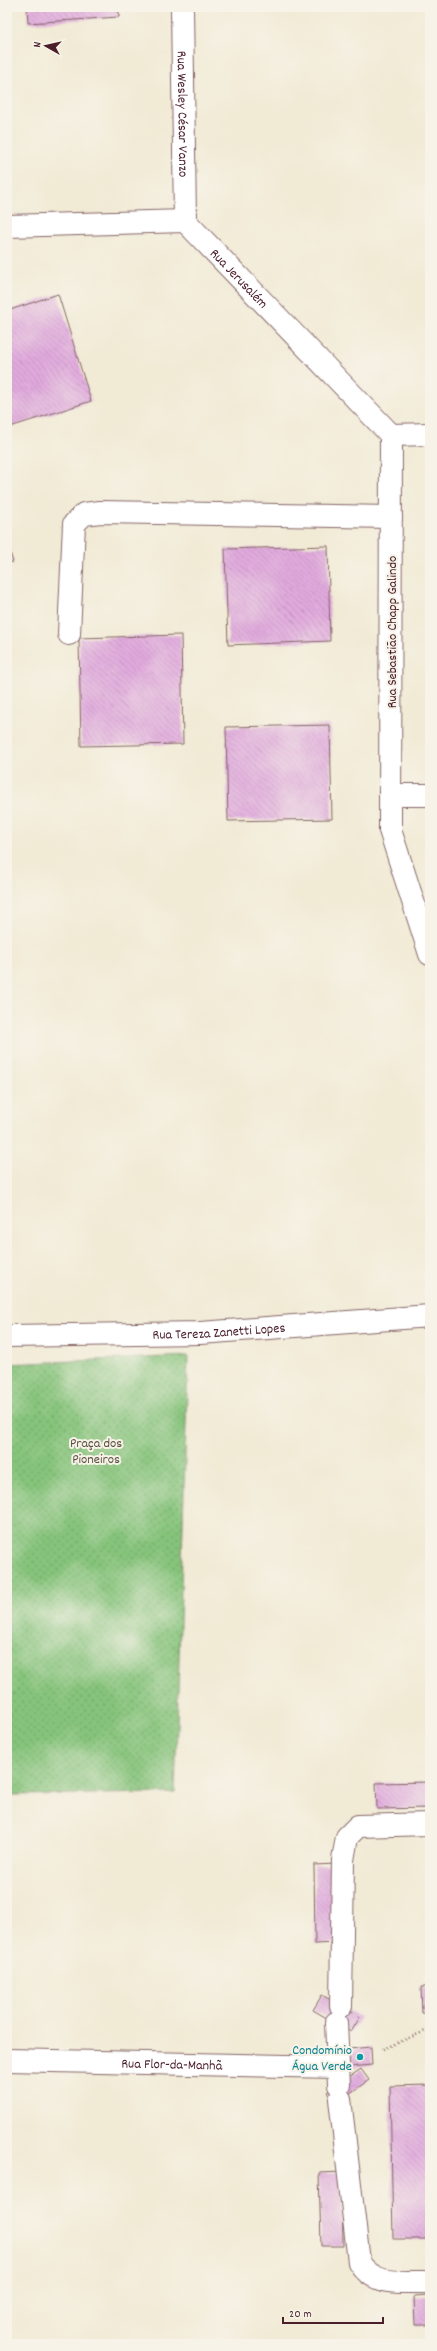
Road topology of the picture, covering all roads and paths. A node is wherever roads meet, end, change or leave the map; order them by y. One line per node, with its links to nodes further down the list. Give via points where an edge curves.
1 (182, 7): 2 (street, Rua Wesley César Vanzo)
2 (185, 221): 3 (street); 4 (street, Rua Jerusalém)
3 (7, 226)
4 (391, 434): 5 (street); 6 (street, Rua Sebastião Chapp Galindo)
5 (430, 434)
6 (391, 517): 7 (street, via 100,512 84,514 74,524); 8 (street, Rua Sebastião Chapp Galindo)
7 (69, 634)
8 (390, 795): 9 (street); 10 (street, Rua Sebastião Chapp Galindo, via 390,830)
9 (430, 796)
10 (430, 954)
11 (430, 1316): 12 (street, Rua Tereza Zanetti Lopes, via 200,1333)
12 (7, 1336)
13 (430, 1824): 17 (street, via 358,1826 347,1837 343,1860)
14 (430, 2029): 15 (path)
15 (383, 2049)
16 (7, 2060): 17 (street, Rua Flor-da-Manhã)
17 (338, 2084): 18 (street, via 359,2262 369,2276 375,2278 386,2281)
18 (430, 2282)

